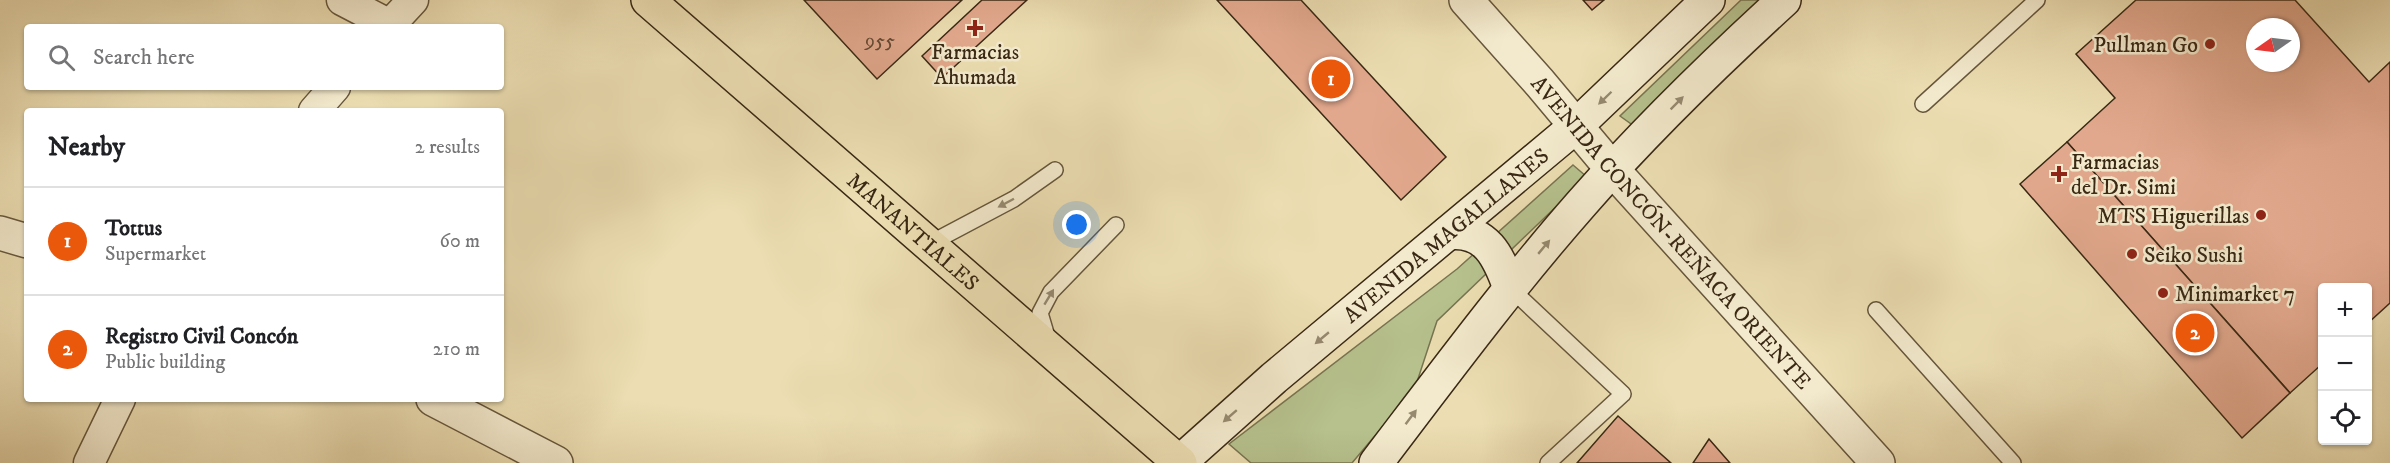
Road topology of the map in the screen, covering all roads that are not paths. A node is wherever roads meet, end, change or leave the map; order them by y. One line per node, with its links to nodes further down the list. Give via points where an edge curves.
1 (342, 0): 8 (street)
2 (413, 0): 9 (street)
3 (648, 0): 20 (main road, MANANTIALES)
4 (1466, 0): 13 (main road, AVENIDA CONCÓN-REÑACA ORIENTE)
5 (1708, 0): 13 (main road, AVENIDA MAGALLANES, one-way to 13)
6 (1784, 0): 14 (main road, one-way to 6)
7 (2037, 0): 11 (lane)
8 (385, 24)
9 (391, 24)
10 (332, 90): 12 (street)
11 (1923, 104)
12 (317, 108)
13 (1576, 126): 14 (main road, AVENIDA CONCÓN-REÑACA ORIENTE); 18 (main road, AVENIDA MAGALLANES)
14 (1612, 169): 21 (main road, one-way to 14); 31 (main road, AVENIDA CONCÓN-REÑACA ORIENTE)
15 (1054, 170): 20 (lane, one-way to 20, via 1014,199)
16 (1116, 225): 23 (lane, one-way to 16, via 1040,314 1051,292)
17 (0, 233): 19 (main road)
18 (1448, 233): 21 (main road, via 1460,231 1481,240 1498,260); 28 (main road, AVENIDA MAGALLANES, one-way to 28)
19 (24, 240)
20 (928, 244): 23 (main road, MANANTIALES)
21 (1510, 288): 29 (main road, one-way to 21); 30 (lane, via 1623,394)
22 (1876, 310): 32 (lane)
23 (1052, 351): 28 (main road, MANANTIALES)
24 (119, 402): 26 (street)
25 (439, 402): 27 (main road)
26 (89, 463)
27 (556, 463)
28 (1179, 463)
29 (1376, 463)
30 (1548, 463)
31 (1878, 463)
32 (2013, 463)

